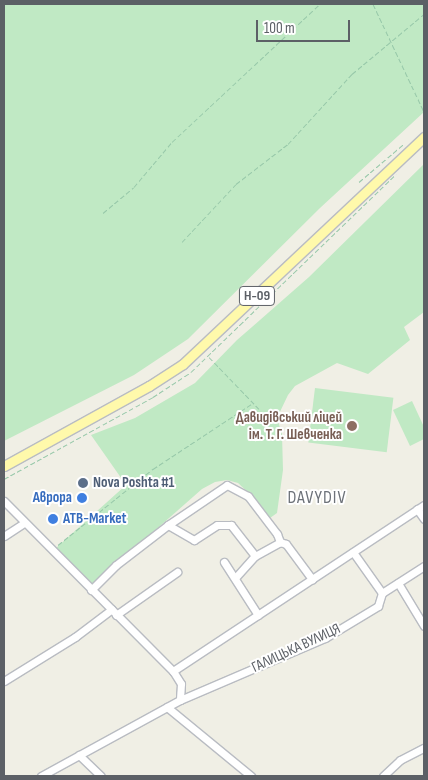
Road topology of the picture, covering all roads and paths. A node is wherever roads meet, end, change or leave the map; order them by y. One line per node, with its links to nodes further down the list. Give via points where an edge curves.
1 (320, 4): 9 (path, via 172,142 134,187)
2 (373, 4): 4 (path)
3 (424, 14): 4 (path)
4 (392, 43): 5 (path); 10 (path, via 352,74 288,144 236,184)
5 (424, 112)
6 (424, 137): 14 (main road, Н-09, via 183,364)
7 (406, 143): 8 (path)
8 (360, 182)
9 (103, 213)
10 (182, 242)
11 (209, 357): 12 (path)
12 (253, 403): 13 (path); 23 (path, via 153,469)
13 (259, 410)
14 (4, 466)
15 (4, 501): 19 (street)
16 (424, 505): 17 (street)
17 (417, 509): 18 (street); 24 (street)
18 (424, 520)
19 (24, 523): 21 (street); 23 (street)
20 (168, 524): 22 (street, via 228,485 248,496 278,534); 25 (street, via 194,540 217,525 231,525); 32 (street, via 116,565)
21 (4, 536)
22 (280, 542): 25 (street); 30 (street, via 286,544)
23 (51, 550): 32 (street)
24 (353, 552): 30 (street); 33 (street)
25 (255, 556): 29 (street)
26 (224, 562): 29 (street)
27 (424, 566): 31 (street)
28 (177, 572): 34 (street)
29 (235, 578): 35 (street)
30 (312, 579): 35 (street)
31 (398, 583): 33 (street); 36 (street)
32 (91, 590): 34 (street)
33 (382, 593): 39 (street, ГАЛИЦЬКА ВУЛИЦЯ, via 378,606 325,638)
34 (114, 612): 37 (street); 38 (street)
35 (258, 615): 37 (street)
36 (424, 626)
37 (173, 671): 39 (street, via 181,684)
38 (4, 681)
39 (180, 700): 40 (street, ГАЛИЦЬКА ВУЛИЦЯ)
40 (167, 707): 42 (street, ГАЛИЦЬКА ВУЛИЦЯ); 45 (street)
41 (424, 748): 46 (street, via 400,760)
42 (79, 755): 43 (street, ГАЛИЦЬКА ВУЛИЦЯ); 44 (street)
43 (41, 776)
44 (102, 776)
45 (251, 776)
46 (383, 776)

